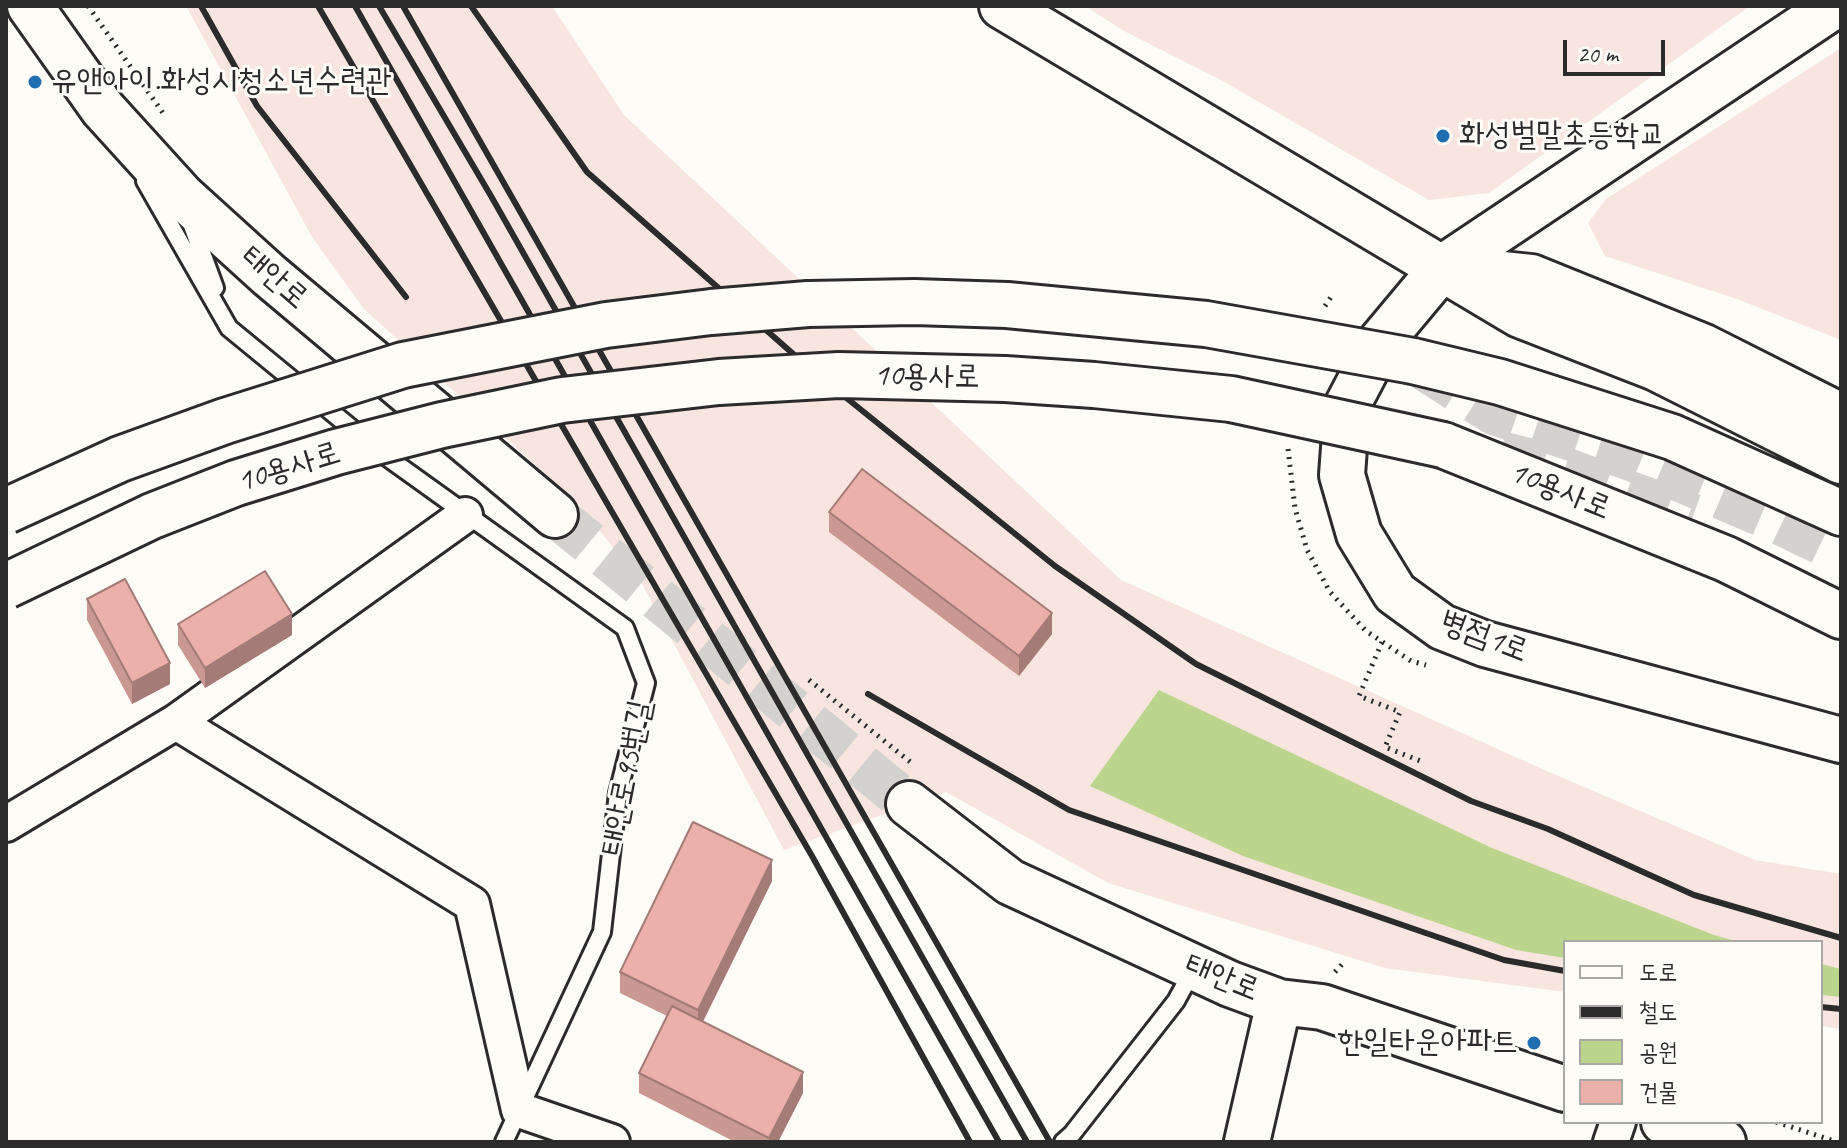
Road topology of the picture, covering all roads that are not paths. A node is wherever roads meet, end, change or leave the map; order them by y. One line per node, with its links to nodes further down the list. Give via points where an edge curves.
1 (30, 6): 4 (street, 태안로)
2 (1002, 6): 6 (street)
3 (1834, 6): 6 (street, 병점1로)
4 (103, 109): 5 (street, 태안로); 7 (lane)
5 (182, 196): 7 (lane); 13 (street, 태안로)
6 (1442, 268): 8 (street, via 1531,277 1704,347); 9 (street, via 1520,315 1656,368); 17 (street, 병점1로, via 1381,341 1347,406 1342,475 1359,534 1395,593 1442,627 1485,644)
7 (229, 328): 12 (lane, 태안로95번길)
8 (1841, 416)
9 (1841, 461)
10 (6, 511): 11 (street, 10용사로, bridge, via 120,459 403,365 606,325 711,312 914,302 1206,324 1413,361 1500,382 1672,437)
11 (1841, 513)
12 (465, 515): 16 (street); 23 (lane, 태안로95번길, via 625,628 646,683 618,793 602,932)
13 (555, 515)
14 (6, 586): 15 (street, 10용사로, bridge, via 152,516 236,483 442,425 562,400 719,382 886,375 1094,385 1231,399 1443,445 1711,553)
15 (1841, 616)
16 (176, 722): 19 (street); 23 (street, via 472,904)
17 (1841, 740)
18 (915, 787): 20 (street, 태안로, via 1010,882)
19 (6, 824)
20 (1194, 968): 21 (street, 태안로); 27 (lane, via 1176,1001)
21 (1279, 1002): 22 (street, 태안로, via 1322,1007); 28 (street)
22 (1563, 1088)
23 (519, 1110): 25 (lane, 태안로95번길); 26 (street)
24 (1670, 1124): 29 (street)
25 (504, 1142)
26 (612, 1142)
27 (1063, 1142)
28 (1247, 1142)
29 (1723, 1142)

